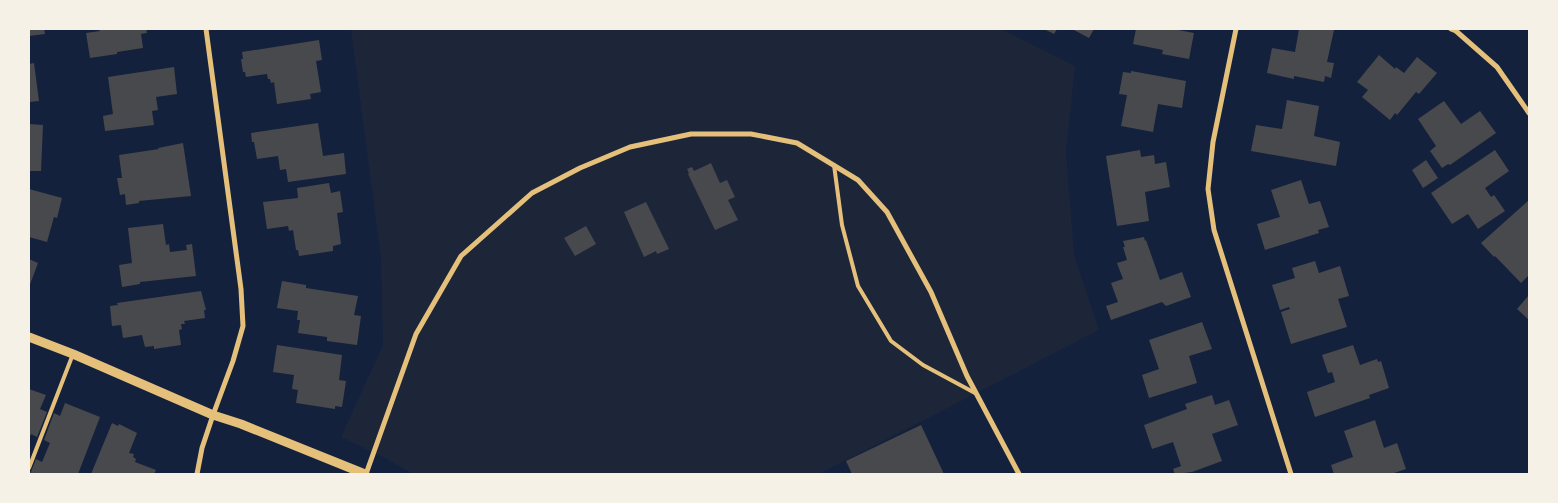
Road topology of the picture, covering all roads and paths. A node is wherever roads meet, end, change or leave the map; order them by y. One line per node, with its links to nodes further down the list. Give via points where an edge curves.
1 (206, 29): 9 (street, via 241,289 243,326)
2 (1236, 29): 14 (street, via 1213,142 1208,189 1214,230)
3 (1451, 29): 4 (street, via 1497,67)
4 (1529, 113)
5 (834, 165): 8 (street, via 858,180 887,212 931,292); 8 (lane, via 842,225 858,286 891,341 923,365); 12 (street, via 798,143 751,134 691,134 630,147 532,193 461,256 416,334)
6 (29, 337): 7 (street)
7 (73, 354): 9 (street); 10 (lane)
8 (977, 394): 13 (street)
9 (213, 415): 11 (street); 12 (street)
10 (29, 468)
11 (197, 474)
12 (365, 474)
13 (1019, 474)
14 (1291, 474)

